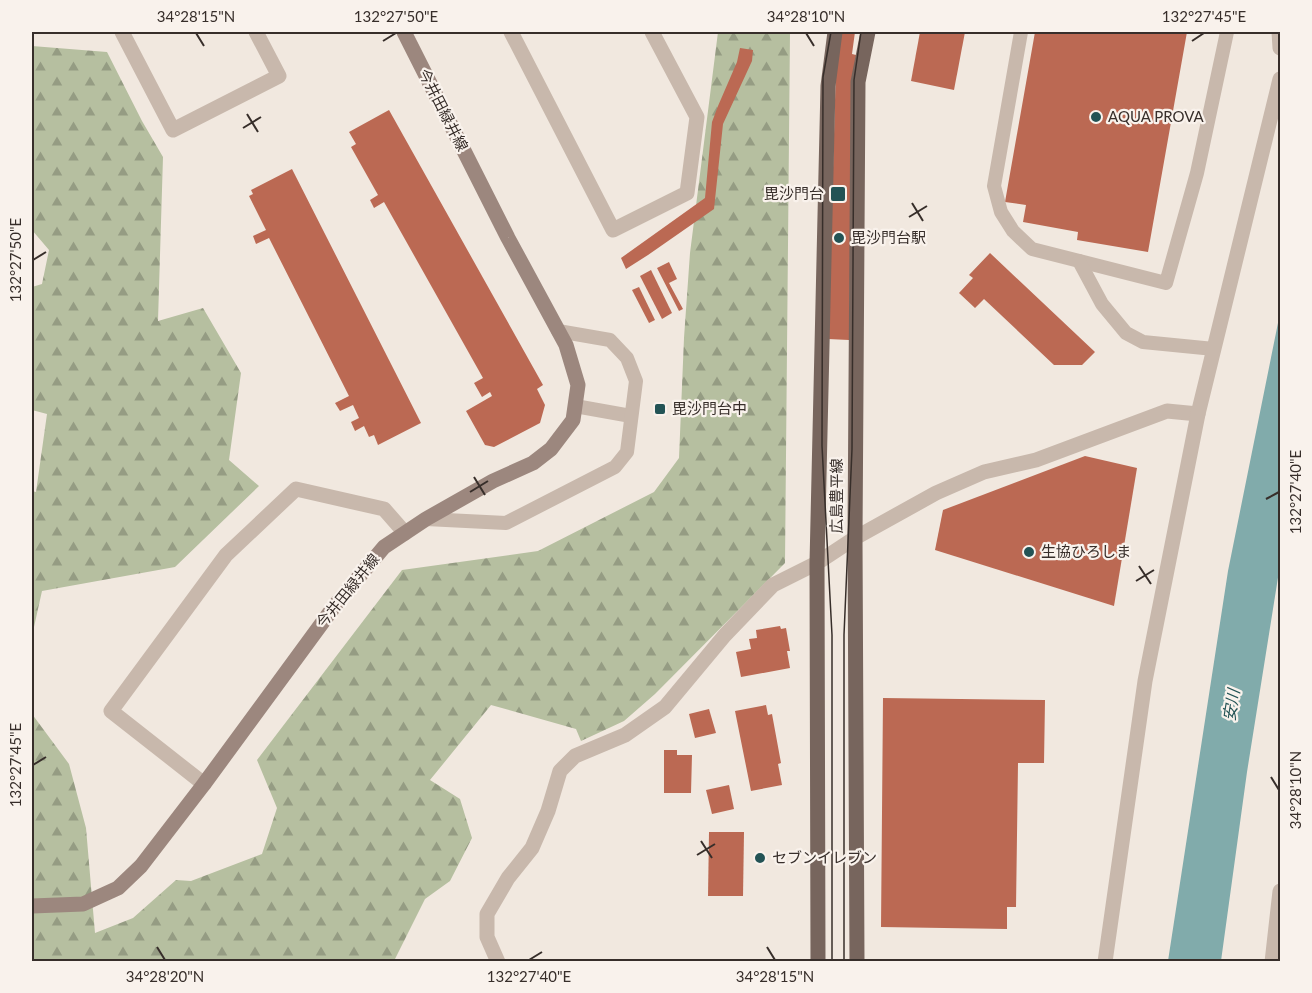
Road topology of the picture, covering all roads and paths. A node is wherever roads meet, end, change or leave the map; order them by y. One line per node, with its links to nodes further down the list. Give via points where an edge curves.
1 (122, 32): 2 (street, via 173,129 279,76)
2 (256, 32)
3 (404, 32): 14 (main road, 今井田緑井線)
4 (511, 32): 5 (street, via 613,230 687,193 697,117)
5 (652, 32)
6 (835, 32): 22 (main road, 広島豊平線, via 828,86)
7 (868, 32): 21 (main road, 広島豊平線, via 858,82)
8 (1021, 32): 13 (lane, via 994,186 1000,212 1032,249)
9 (1227, 32): 13 (lane, via 1197,173 1166,283)
10 (1279, 32): 11 (street)
11 (1281, 48)
12 (1281, 79): 15 (street)
13 (1079, 261): 15 (lane, via 1102,304 1126,333 1143,342)
14 (558, 331): 16 (main road, 今井田緑井線, via 578,385); 18 (lane, via 610,340 627,358 636,381)
15 (1214, 349): 17 (street)
16 (575, 406): 18 (lane); 19 (main road, 今井田緑井線, via 573,420 551,449 533,463)
17 (1198, 414): 21 (street, via 1167,411 1036,460 984,472 936,493); 29 (street, via 1145,681)
18 (631, 416): 19 (lane, via 627,452 615,467 506,523)
19 (426, 519): 20 (main road, 今井田緑井線)
20 (405, 533): 23 (main road, 今井田緑井線, via 384,547 336,604); 23 (street, via 384,509 296,489 225,555 111,711)
21 (855, 538): 22 (street); 28 (main road, 広島豊平線)
22 (817, 563): 26 (street, via 773,585 665,707 626,735 575,756 560,771 532,848 487,914 487,937); 27 (main road, 広島豊平線)
23 (204, 784): 25 (main road, 今井田緑井線, via 141,866 118,888 83,904)
24 (1281, 891): 30 (street)
25 (32, 906)
26 (498, 962)
27 (818, 962)
28 (857, 962)
29 (1105, 962)
30 (1272, 962)

